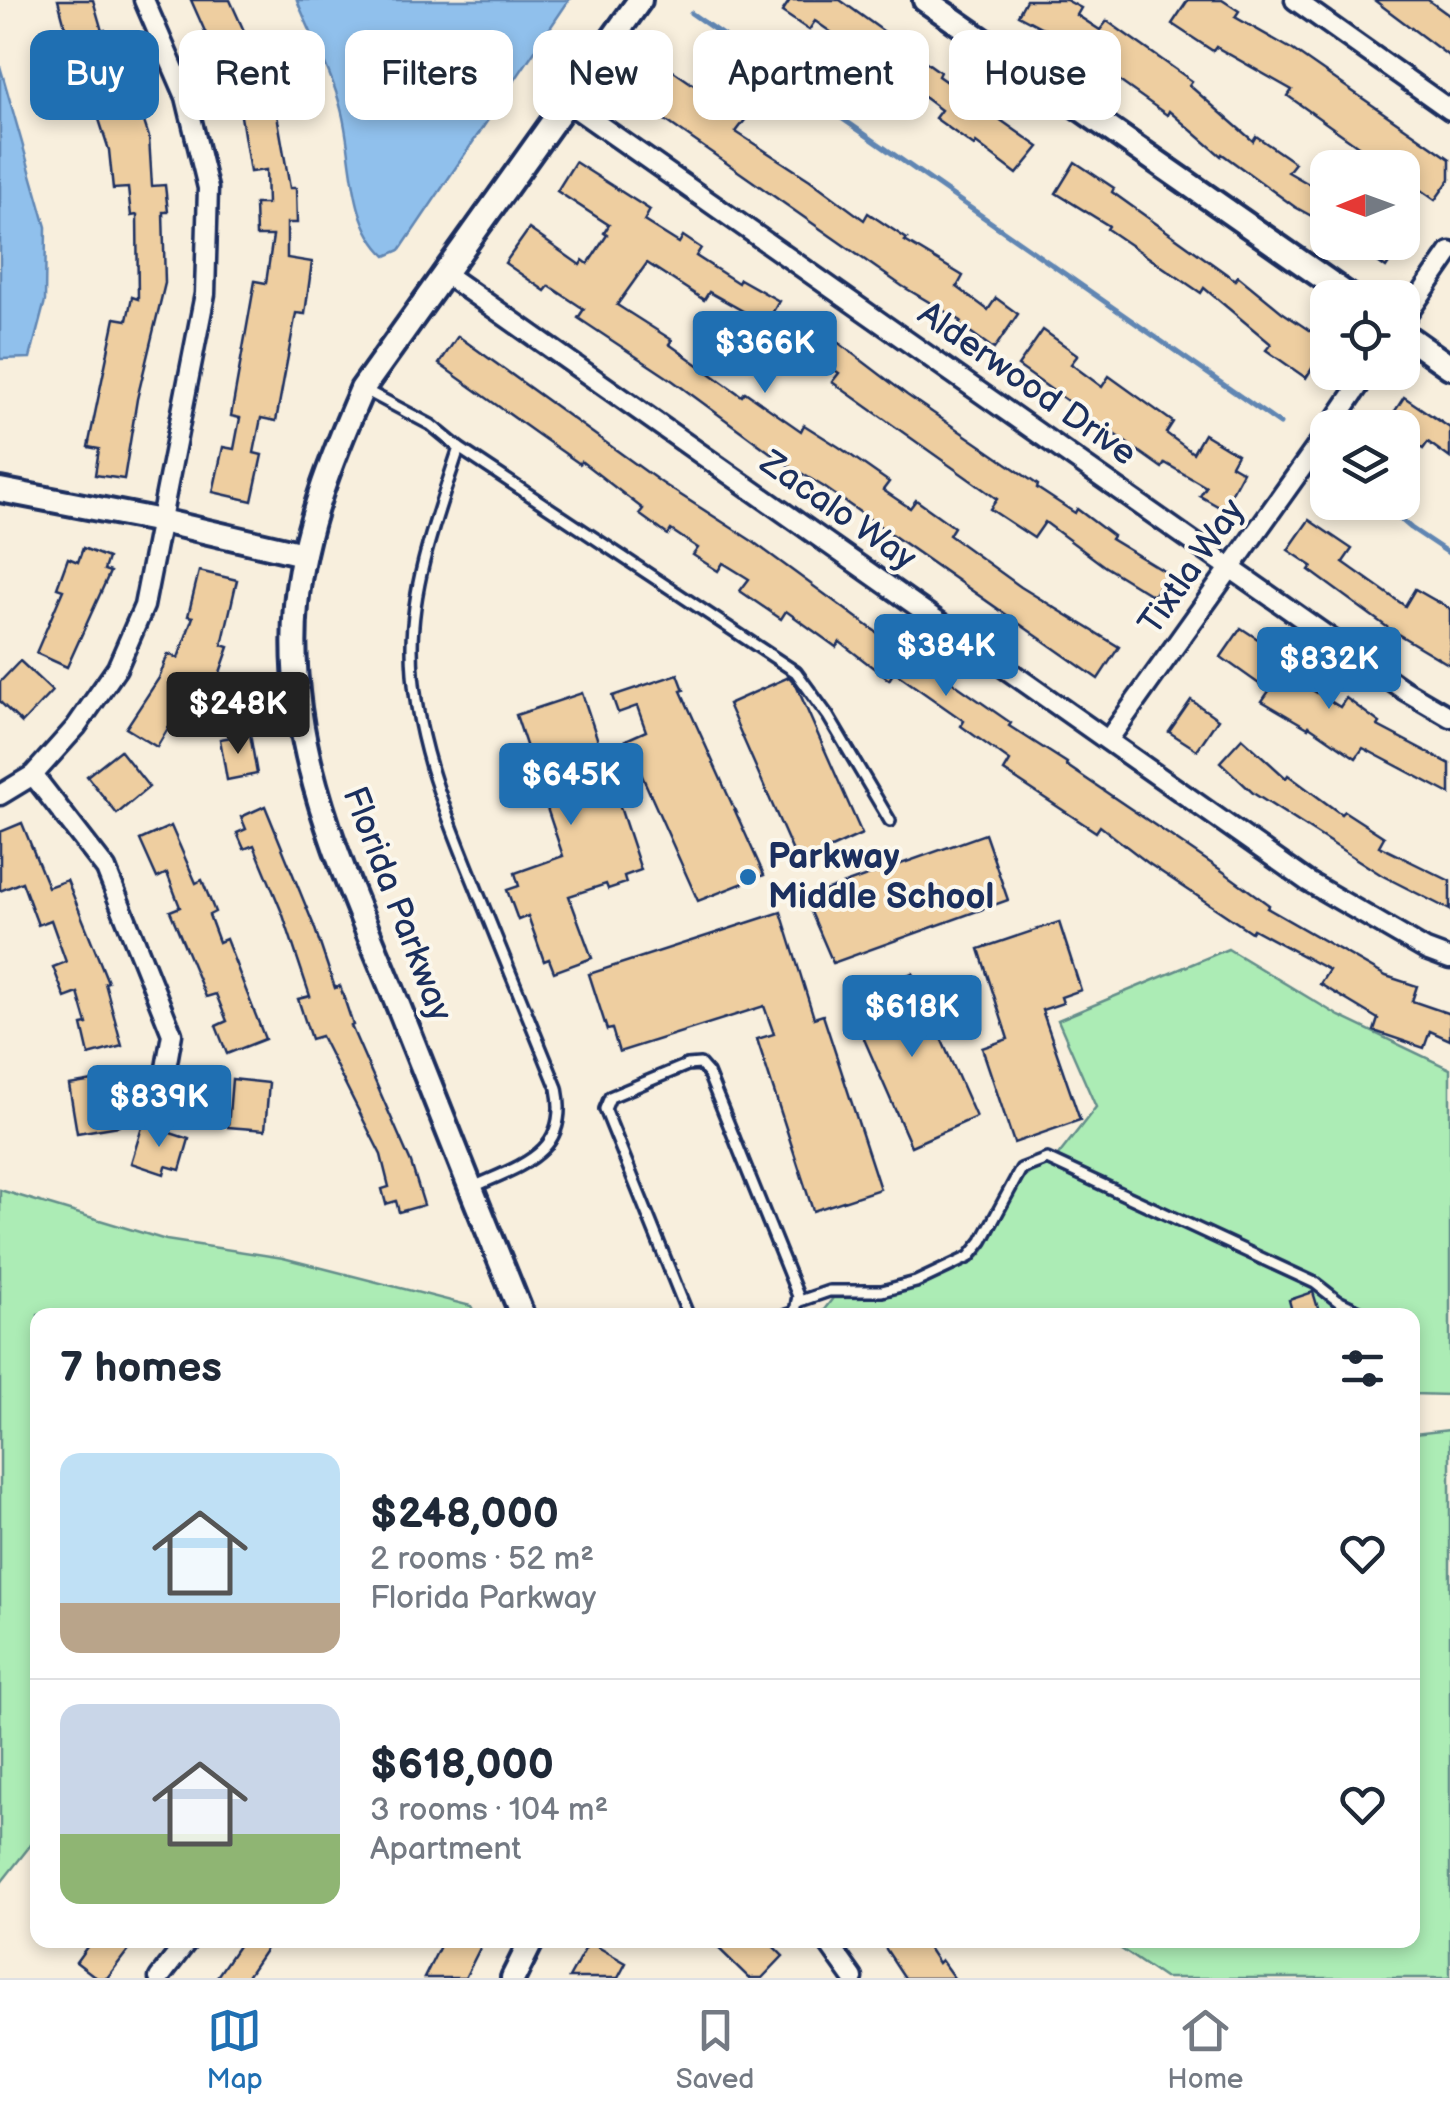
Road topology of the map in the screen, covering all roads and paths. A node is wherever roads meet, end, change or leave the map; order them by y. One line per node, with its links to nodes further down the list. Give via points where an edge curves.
1 (144, 0): 19 (street, via 186,97 208,188 206,294)
2 (640, 0): 5 (street, Florida Parkway)
3 (925, 0): 11 (street)
4 (1295, 0): 6 (street)
5 (619, 30)
6 (1450, 110)
7 (556, 120): 10 (street, Florida Parkway)
8 (592, 120): 21 (street, Alderwood Drive)
9 (1450, 252): 12 (street)
10 (444, 272): 15 (street, Florida Parkway); 23 (street, Zacalo Way)
11 (1326, 280)
12 (1420, 296)
13 (1420, 345): 14 (street)
14 (1450, 366)
15 (362, 388): 16 (lane, via 432,425); 20 (street, Florida Parkway)
16 (458, 448): 26 (lane, via 796,672); 29 (lane, via 423,563 412,646 414,699 443,806 556,1088 560,1117 538,1157)
17 (1310, 457): 21 (street, Tixtla Way)
18 (0, 490): 19 (street)
19 (161, 521): 20 (street); 24 (street, via 144,606 117,668)
20 (303, 554): 29 (street, Florida Parkway, via 296,680 308,765 323,818)
21 (1233, 568): 22 (street, Alderwood Drive); 23 (street, Tixtla Way)
22 (1450, 717)
23 (1108, 740): 27 (street, Zacalo Way, via 1306,880)
24 (33, 775): 25 (street); 28 (street, via 106,869 172,1034)
25 (0, 795)
26 (890, 821)
27 (1450, 959)
28 (166, 1068)
29 (471, 1188): 31 (street, Florida Parkway)
30 (796, 1302): 32 (lane, via 700,1064 610,1098 605,1109); 33 (lane); 34 (lane, via 829,1291 882,1292 970,1257 1021,1169 1047,1159 1315,1283)
31 (519, 1308)
32 (685, 1308)
33 (795, 1308)
34 (1353, 1308)
35 (182, 1948): 38 (street)
36 (528, 1948): 39 (street)
37 (832, 1948): 40 (street)
38 (159, 1978)
39 (513, 1978)
40 (853, 1978)

